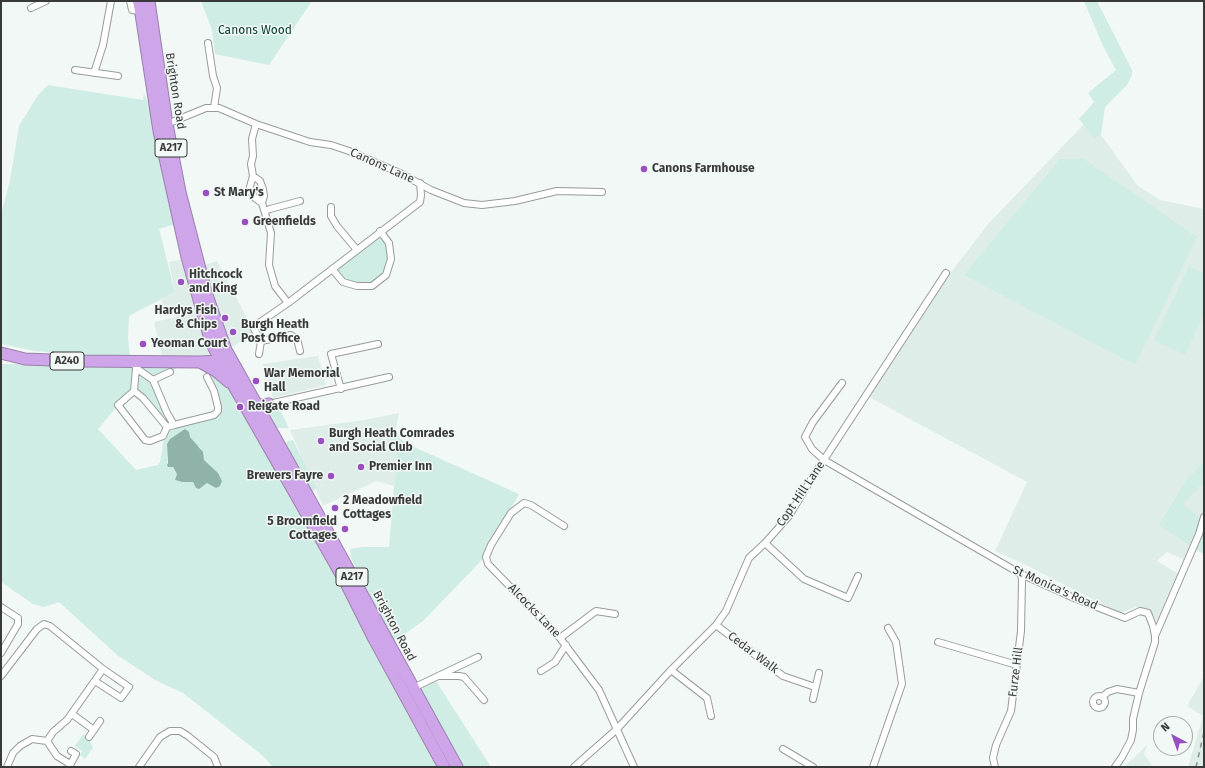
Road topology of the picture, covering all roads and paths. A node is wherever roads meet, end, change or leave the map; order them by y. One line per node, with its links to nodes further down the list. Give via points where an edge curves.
1 (46, 1): 6 (street)
2 (111, 1): 9 (street, via 103,45)
3 (130, 1): 5 (street, Brighton Road, via 132,10)
4 (149, 1): 12 (highway, Brighton Road / A217)
5 (139, 6): 12 (highway, Brighton Road / A217)
6 (31, 8)
7 (208, 43): 11 (street, via 217,88)
8 (75, 70): 9 (street)
9 (94, 73): 10 (street)
10 (118, 76)
11 (214, 108): 12 (street, via 206,108); 13 (street, Canons Lane)
12 (163, 124): 30 (highway, Brighton Road / A217, via 187,257); 34 (highway, Brighton Road / A217, via 210,308)
13 (256, 124): 14 (street, via 252,139); 15 (street, Canons Lane, via 310,142 349,151)
14 (253, 176): 20 (street, via 260,181 263,189); 20 (street, via 249,190)
15 (420, 183): 16 (street, Canons Lane); 19 (street)
16 (431, 190): 17 (street, Canons Lane, via 464,203 482,205 515,201 557,191); 19 (street)
17 (602, 192)
18 (300, 201): 22 (street)
19 (420, 202): 23 (street)
20 (262, 203): 22 (street)
21 (331, 207): 24 (street, via 334,221)
22 (265, 211): 27 (street, via 271,233 269,265 274,286)
23 (380, 231): 24 (street); 25 (street, via 389,243 391,259 386,275 372,286 356,286 344,282)
24 (357, 250): 25 (street)
25 (332, 269): 27 (street)
26 (946, 273): 52 (street, Copt Hill Lane)
27 (288, 303): 28 (street, via 253,327)
28 (261, 341): 31 (street, via 291,335 297,339); 33 (street)
29 (378, 344): 43 (street, via 331,354)
30 (213, 346): 34 (highway, Brighton Road / A217); 35 (highway, via 211,356)
31 (300, 351)
32 (1, 353): 36 (highway, A240, via 25,359)
33 (259, 354)
34 (226, 357): 35 (highway, A240); 42 (highway, Brighton Road / A217); 46 (highway, Brighton Road / A217)
35 (200, 362): 36 (highway, A240); 42 (highway, via 216,371)
36 (135, 365): 40 (street); 44 (street)
37 (170, 372): 40 (street)
38 (207, 377): 50 (street, via 218,411 214,415)
39 (389, 378): 43 (street)
40 (153, 380): 47 (street)
41 (842, 383): 52 (street, St Monica's Road, via 805,437 812,449)
42 (235, 388): 46 (highway, Brighton Road / A217)
43 (341, 389): 45 (street)
44 (134, 391): 48 (street); 51 (street, via 118,405 145,440 150,441 163,436)
45 (269, 404): 46 (highway, via 264,404); 49 (highway, via 265,408)
46 (255, 412): 49 (highway, Brighton Road / A217); 95 (highway, Brighton Road / A217, via 377,646)
47 (167, 413): 48 (street); 50 (street)
48 (160, 417): 51 (street)
49 (266, 422): 77 (highway, Brighton Road / A217)
50 (174, 424): 51 (street)
51 (168, 427)
52 (824, 460): 55 (street, Copt Hill Lane, via 789,516); 56 (street, St Monica's Road)
53 (1204, 517): 62 (street)
54 (564, 526): 63 (street, Alcocks Lane, via 524,503 511,514 486,557 488,564)
55 (765, 543): 57 (street, via 804,579 848,598); 60 (street, Copt Hill Lane, via 749,558 726,611)
56 (1021, 574): 62 (street, St Monica's Road, via 1125,618 1144,611 1150,617); 68 (street, Furze Hill, via 1021,630)
57 (858, 576)
58 (1, 607): 66 (street, via 18,618 18,624)
59 (615, 614): 63 (street, via 596,611)
60 (716, 625): 71 (street, Copt Hill Lane); 76 (street, Cedar Walk, via 783,676)
61 (888, 628): 100 (street, via 896,642 902,684)
62 (1155, 636): 78 (street, St Monica's Road)
63 (560, 638): 65 (street, Alcocks Lane)
64 (938, 642): 68 (street)
65 (566, 645): 70 (street, via 555,662); 85 (street, Alcocks Lane, via 599,690)
66 (1, 653)
67 (478, 657): 74 (street)
68 (1017, 665): 101 (street, Furze Hill, via 1011,711 993,758)
69 (103, 669): 73 (street, via 46,624 40,626); 75 (street); 75 (street, via 129,686 121,698)
70 (541, 670)
71 (671, 670): 83 (street, via 707,698); 85 (street, Copt Hill Lane)
72 (819, 672): 76 (street)
73 (1, 675)
74 (436, 676): 77 (street); 81 (street, via 464,677)
75 (96, 681): 82 (street)
76 (814, 687): 80 (street)
77 (413, 688): 96 (highway, Brighton Road / A217)
78 (1139, 693): 79 (street, via 1117,689); 102 (street, St Monica's Road, via 1131,740)
79 (1102, 697)
80 (813, 699)
81 (484, 700)
82 (72, 714): 86 (street); 88 (street)
83 (711, 716)
84 (100, 722): 86 (street)
85 (617, 729): 97 (street, Copt Hill Lane); 98 (street, Alcocks Lane)
86 (94, 730): 87 (street)
87 (89, 737)
88 (47, 741): 91 (street, via 57,756); 92 (street, via 32,739 23,743 13,753)
89 (783, 749): 99 (street)
90 (71, 751): 91 (street, via 76,754)
91 (69, 766)
92 (7, 767)
93 (139, 767): 94 (street, via 160,737 170,731 180,731 214,757)
94 (218, 767)
95 (444, 767)
96 (457, 767)
97 (574, 767)
98 (634, 767)
99 (813, 767)
100 (873, 767)
101 (995, 767)
102 (1115, 767)

